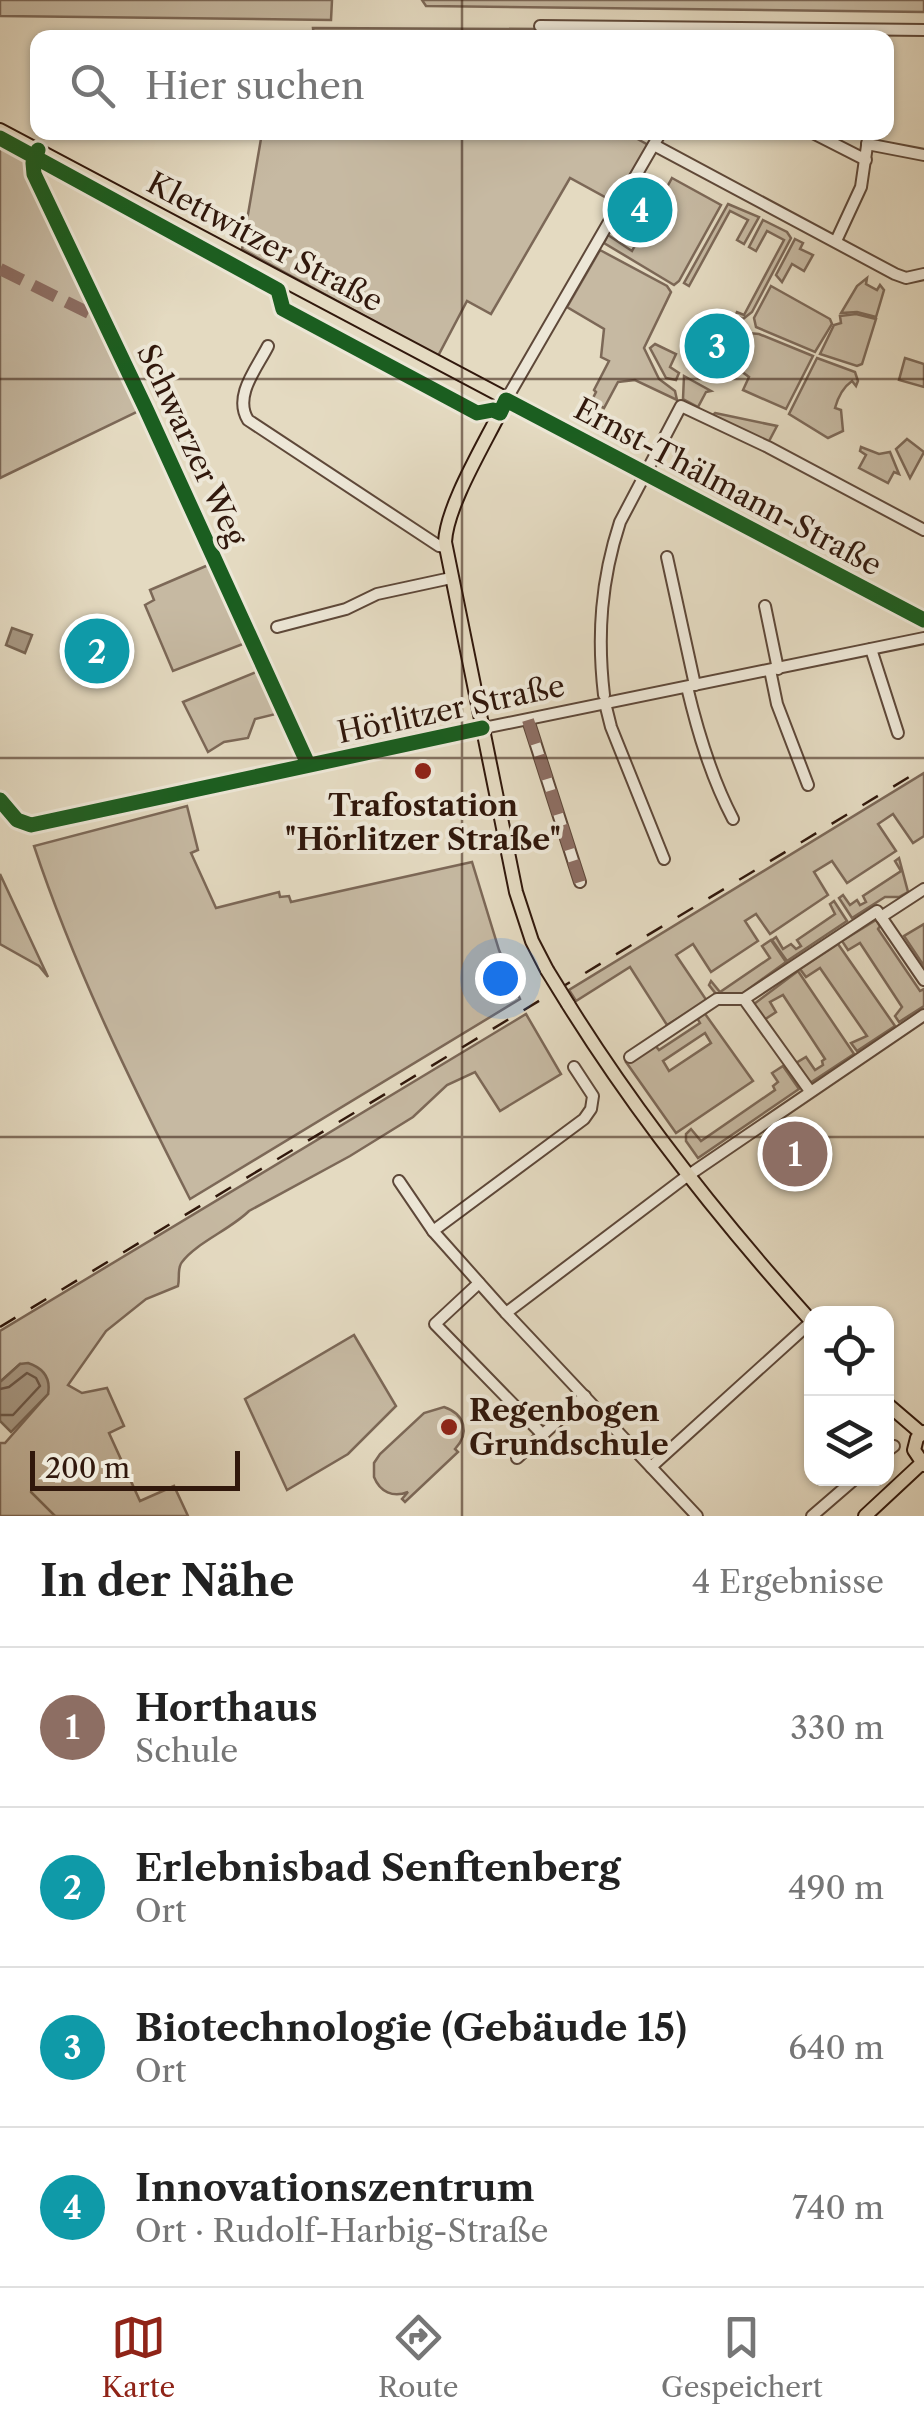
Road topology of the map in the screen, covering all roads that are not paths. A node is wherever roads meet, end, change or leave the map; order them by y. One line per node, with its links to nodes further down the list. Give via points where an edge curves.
1 (540, 26): 2 (street)
2 (631, 30)
3 (924, 30): 4 (street)
4 (894, 33)
5 (0, 130): 11 (main road, Klettwitzer Straße)
6 (656, 140): 10 (street)
7 (827, 140): 13 (street)
8 (868, 140): 13 (street)
9 (874, 140): 12 (street)
10 (654, 144): 14 (street); 17 (street)
11 (38, 150): 17 (main road, Klettwitzer Straße); 34 (street, Schwarzer Weg, via 34,174)
12 (924, 156)
13 (866, 160): 14 (street)
14 (836, 241): 15 (street, via 906,278)
15 (924, 274)
16 (268, 346): 20 (street, via 244,392 248,420)
17 (506, 400): 18 (main road, Ernst-Thälmann-Straße); 20 (main road, via 447,526)
18 (646, 473): 19 (street, via 685,406); 24 (main road, Ernst-Thälmann-Straße); 30 (street, via 620,522 602,597)
19 (924, 530)
20 (446, 547): 22 (main road)
21 (667, 557): 29 (street)
22 (453, 585): 25 (street, via 377,594); 32 (main road)
23 (764, 606): 28 (street)
24 (924, 620)
25 (277, 628)
26 (924, 638): 27 (street, Hörlitzer Straße)
27 (871, 649): 28 (street, Hörlitzer Straße); 33 (street)
28 (774, 670): 29 (street, Hörlitzer Straße); 35 (street, via 777,704)
29 (691, 686): 30 (street, Hörlitzer Straße); 37 (street, via 705,753)
30 (604, 699): 31 (street, Hörlitzer Straße); 38 (street)
31 (528, 720): 32 (street, Hörlitzer Straße); 39 (street)
32 (482, 728): 34 (street, Hörlitzer Straße); 48 (main road, bridge, via 532,941 596,1050)
33 (898, 732)
34 (308, 764): 36 (street, Hörlitzer Straße, via 26,826)
35 (808, 786)
36 (0, 800)
37 (733, 819)
38 (664, 859)
39 (580, 882)
40 (924, 889): 41 (street)
41 (879, 914): 42 (street); 43 (street)
42 (924, 980)
43 (744, 999): 45 (street, via 718,999); 47 (street)
44 (924, 1015): 47 (street)
45 (630, 1057)
46 (574, 1067): 50 (street, via 593,1096 584,1119)
47 (810, 1091): 48 (street)
48 (688, 1176): 52 (street); 53 (main road)
49 (398, 1182): 50 (street)
50 (433, 1231): 51 (street)
51 (479, 1283): 52 (street); 58 (street, via 436,1324)
52 (506, 1313): 55 (street)
53 (804, 1314)
54 (804, 1328): 61 (street)
55 (585, 1396): 58 (street); 61 (street)
56 (894, 1409): 57 (main road)
57 (922, 1432): 60 (main road, via 914,1450)
58 (543, 1435): 59 (street)
59 (518, 1458)
60 (923, 1464): 63 (main road)
61 (651, 1467): 64 (street)
62 (847, 1486): 65 (street)
63 (867, 1515)
64 (696, 1516)
65 (812, 1516)

